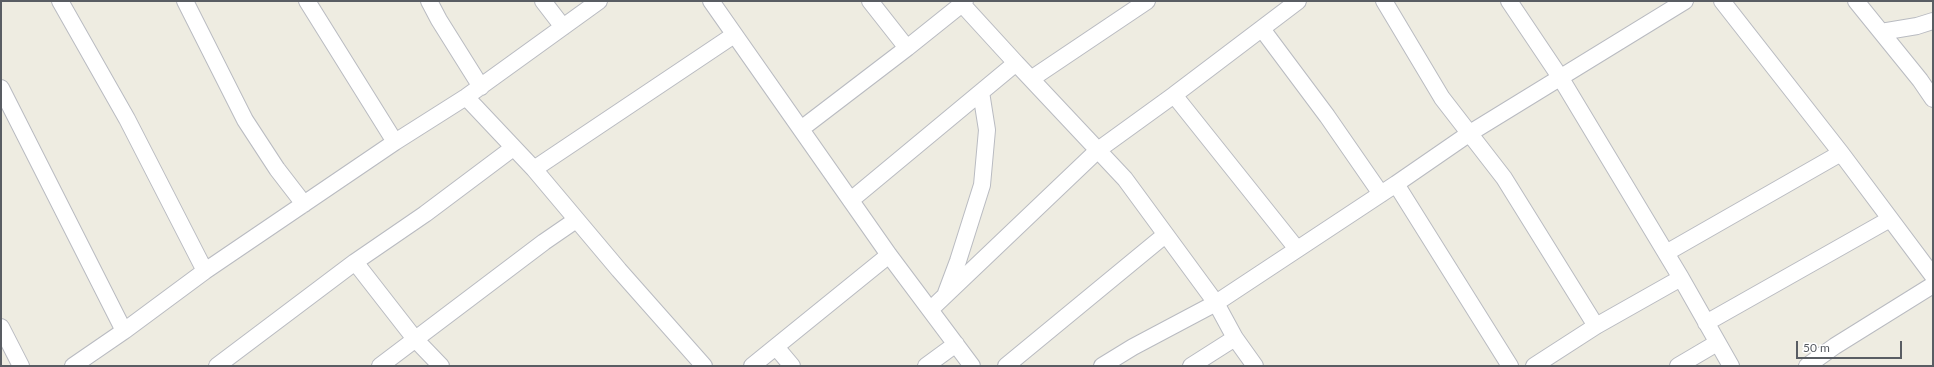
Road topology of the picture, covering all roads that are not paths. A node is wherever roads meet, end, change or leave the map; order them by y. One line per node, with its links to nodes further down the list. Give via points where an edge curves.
1 (60, 1): 50 (street, via 127,119)
2 (185, 1): 42 (street, via 245,120)
3 (307, 1): 34 (street)
4 (429, 1): 26 (street)
5 (543, 1): 18 (street)
6 (599, 1): 18 (street)
7 (711, 1): 21 (street)
8 (870, 1): 22 (street)
9 (1147, 1): 25 (street)
10 (1298, 1): 19 (street)
11 (1384, 1): 33 (street, via 1442,98)
12 (1509, 1): 24 (street)
13 (1685, 1): 24 (street)
14 (1722, 1): 37 (street)
15 (1856, 1): 20 (street)
16 (963, 2): 22 (street); 23 (street)
17 (1933, 21): 20 (street)
18 (563, 27): 26 (street)
19 (1262, 29): 29 (street); 40 (street)
20 (1881, 32): 31 (street)
21 (734, 35): 32 (street); 38 (street)
22 (907, 48): 32 (street)
23 (1016, 63): 25 (street); 28 (street)
24 (1560, 77): 33 (street); 47 (street)
25 (1031, 79): 36 (street)
26 (481, 87): 30 (street)
27 (1, 88): 60 (street)
28 (981, 92): 41 (street); 54 (street, via 987,130 982,185)
29 (1174, 95): 36 (street); 46 (street)
30 (466, 97): 34 (street); 35 (street)
31 (1933, 99)
32 (801, 129): 41 (street)
33 (1470, 133): 39 (street); 58 (street, via 1504,178)
34 (396, 142): 42 (street)
35 (513, 148): 38 (street); 49 (street, via 425,214)
36 (1098, 150): 45 (street, via 1125,179); 54 (street)
37 (1841, 153): 43 (street); 47 (street)
38 (534, 169): 44 (street)
39 (1396, 184): 40 (street); 80 (street)
40 (1381, 194): 46 (street)
41 (851, 200): 48 (street)
42 (304, 204): 50 (street)
43 (1890, 219): 51 (street); 57 (street)
44 (576, 220): 62 (street); 71 (street)
45 (1165, 235): 55 (street); 76 (street)
46 (1297, 249): 55 (street)
47 (1666, 253): 52 (street)
48 (889, 254): 56 (street); 65 (street)
49 (355, 262): 62 (street); 68 (street)
50 (205, 271): 60 (street)
51 (1933, 276)
52 (1681, 278): 57 (street); 58 (street)
53 (1933, 285): 84 (street)
54 (944, 297): 56 (street)
55 (1216, 303): 61 (street); 77 (street)
56 (930, 310): 64 (street)
57 (1706, 323): 63 (street)
58 (1596, 326): 81 (street)
59 (1, 327): 66 (street)
60 (124, 331): 67 (street)
61 (1235, 338): 78 (street); 79 (street)
62 (415, 339): 69 (street); 70 (street)
63 (1717, 343): 82 (street); 83 (street)
64 (956, 344): 74 (street); 75 (street)
65 (776, 347): 72 (street); 73 (street)
66 (21, 366)
67 (73, 366)
68 (217, 366)
69 (380, 366)
70 (441, 366)
71 (704, 366)
72 (752, 366)
73 (792, 366)
74 (926, 366)
75 (972, 366)
76 (1006, 366)
77 (1102, 366)
78 (1192, 366)
79 (1254, 366)
80 (1510, 366)
81 (1534, 366)
82 (1678, 366)
83 (1731, 366)
84 (1807, 366)

